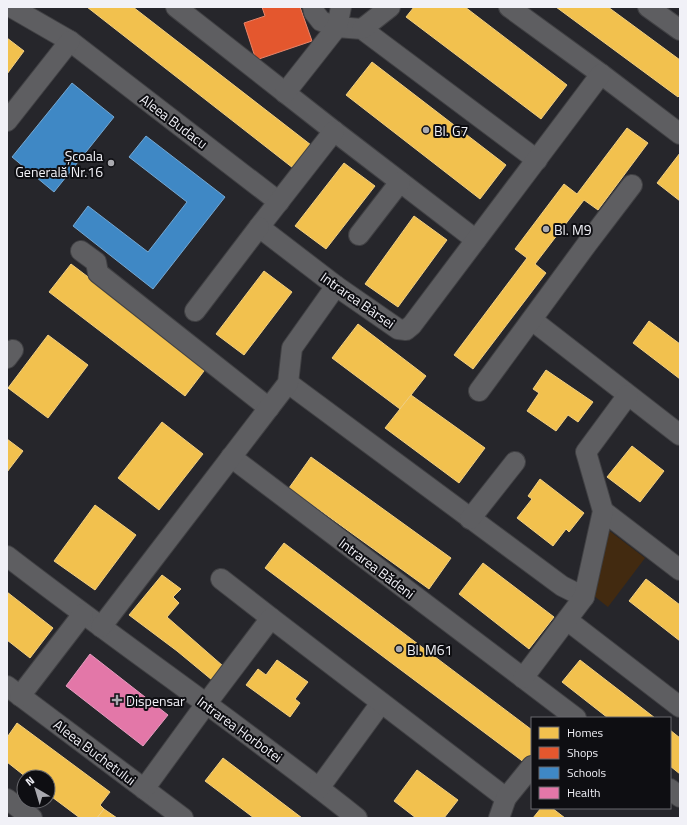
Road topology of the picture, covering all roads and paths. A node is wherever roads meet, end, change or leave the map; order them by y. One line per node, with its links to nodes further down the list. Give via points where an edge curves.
1 (11, 7): 11 (street, Aleea Budacu)
2 (176, 7): 13 (street)
3 (313, 7): 8 (street, via 320,21)
4 (340, 7): 8 (street)
5 (390, 7): 9 (street)
6 (509, 7): 12 (street)
7 (648, 7): 10 (street)
8 (337, 27): 9 (street); 13 (street)
9 (362, 29): 17 (street)
10 (680, 30)
11 (70, 41): 14 (street); 20 (street, Aleea Budacu)
12 (601, 74): 16 (street); 17 (street, Intrarea Bârsei)
13 (285, 93): 15 (street)
14 (7, 121)
15 (334, 131): 18 (street); 20 (street)
16 (680, 134)
17 (537, 160): 23 (street, Intrarea Bârsei)
18 (400, 182): 22 (street); 23 (street)
19 (632, 185): 27 (street)
20 (279, 202): 21 (street)
21 (259, 227): 25 (street, Intrarea Bârsei); 26 (street)
22 (359, 235)
23 (476, 240): 25 (street, Intrarea Bârsei, via 406,330 398,329)
24 (81, 251): 31 (street, via 96,262 98,273)
25 (336, 286): 28 (street, via 292,348)
26 (195, 311)
27 (532, 320): 29 (street); 30 (street)
28 (288, 383): 31 (street); 36 (street)
29 (479, 391)
30 (628, 395): 32 (street); 35 (street, via 586,452)
31 (269, 408): 33 (street)
32 (680, 435)
33 (231, 457): 44 (street); 45 (street, Intrarea Bădeni)
34 (515, 462): 36 (street)
35 (603, 510): 38 (street); 40 (street)
36 (470, 519): 40 (street, via 562,586)
37 (7, 556): 41 (street, Intrarea Horbotei)
38 (680, 570)
39 (221, 579): 42 (street)
40 (584, 597): 43 (street)
41 (83, 614): 44 (street, Intrarea Horbotei); 46 (street)
42 (271, 618): 47 (street); 48 (street)
43 (567, 620): 45 (street); 49 (street)
44 (101, 627): 48 (street, Intrarea Horbotei)
45 (523, 678): 50 (street, Intrarea Bădeni)
46 (13, 691): 53 (street, Aleea Buchetului)
47 (382, 703): 52 (street); 56 (street)
48 (206, 704): 52 (street, Intrarea Horbotei); 53 (street)
49 (680, 707)
50 (574, 717)
51 (531, 767): 56 (street)
52 (319, 788): 60 (street, Intrarea Horbotei)
53 (144, 789): 59 (street, Aleea Buchetului)
54 (671, 790): 55 (street)
55 (680, 797)
56 (506, 798): 61 (street)
57 (7, 799): 58 (street)
58 (32, 818)
59 (183, 818)
60 (357, 818)
61 (499, 818)

